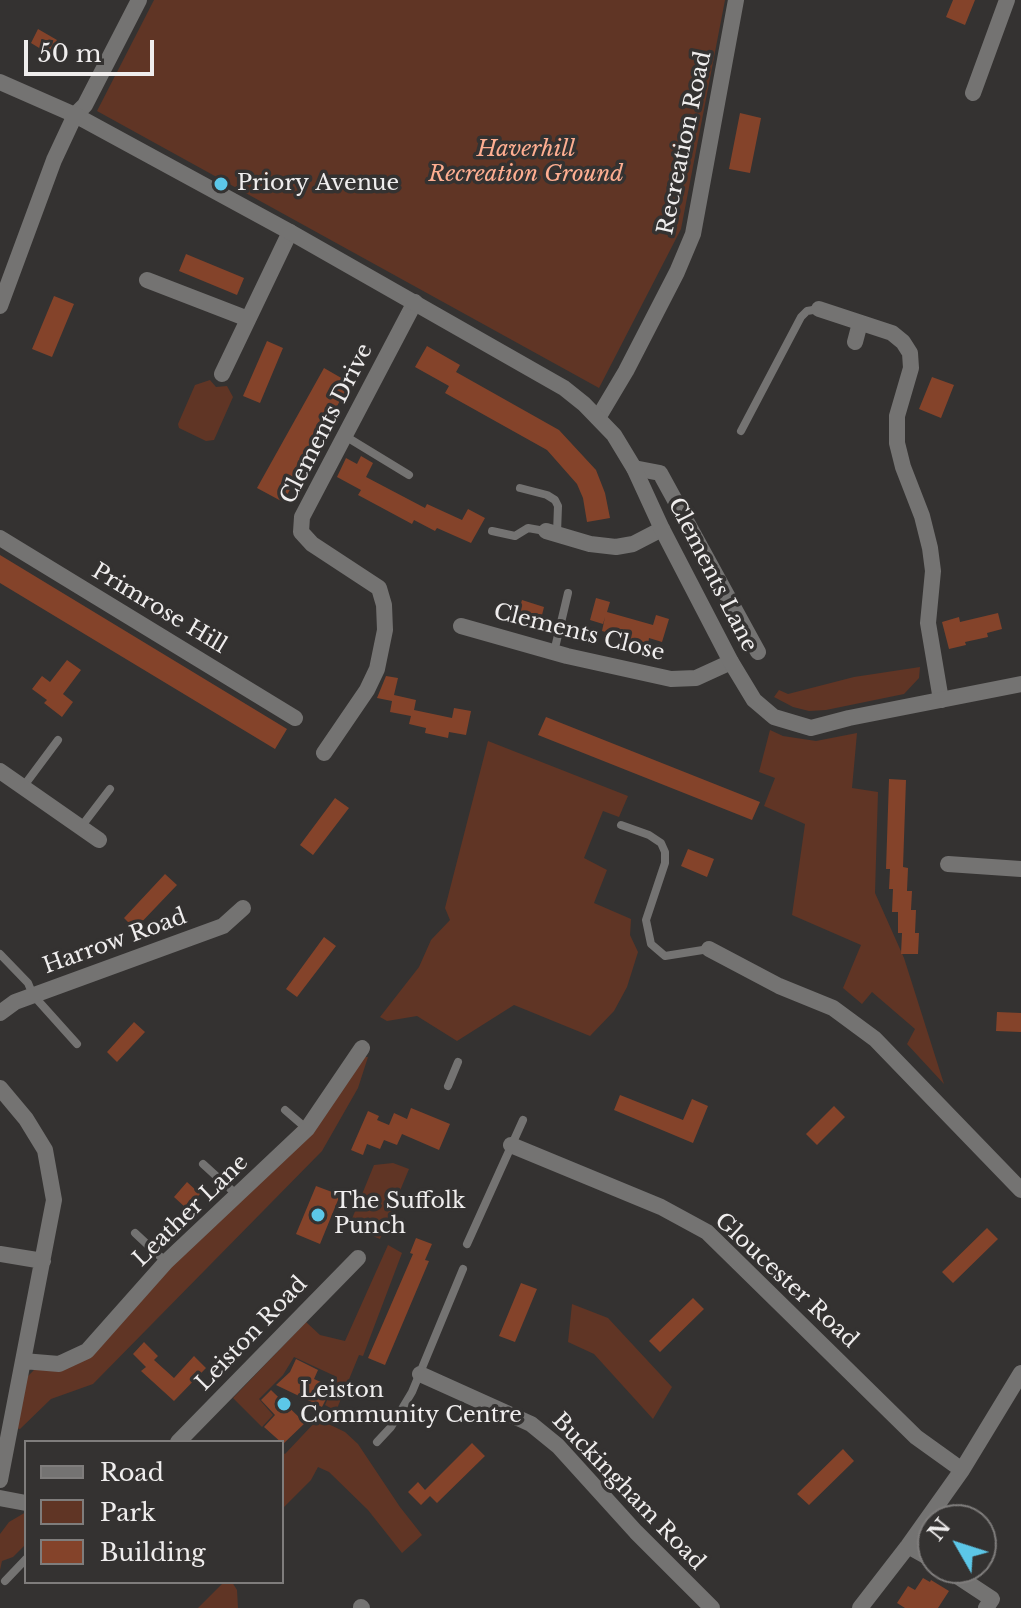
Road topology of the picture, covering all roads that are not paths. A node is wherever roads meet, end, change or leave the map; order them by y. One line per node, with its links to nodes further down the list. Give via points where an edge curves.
1 (139, 0): 6 (street)
2 (736, 0): 16 (street, Recreation Road, via 693,234)
3 (1007, 0): 5 (street)
4 (0, 82): 6 (street, Clements Lane)
5 (973, 93)
6 (75, 115): 7 (street, Clements Lane); 10 (street)
7 (290, 232): 9 (street, Clements Lane); 12 (street)
8 (147, 280): 12 (street)
9 (415, 302): 16 (street, Clements Lane, via 564,388); 18 (street, Clements Drive)
10 (0, 306)
11 (819, 309): 13 (street); 17 (lane, via 801,317)
12 (248, 319): 15 (street)
13 (860, 323): 14 (street); 32 (street, via 892,333 910,353 897,443 930,548 928,623)
14 (855, 342)
15 (222, 374)
16 (598, 418): 19 (street, Clements Lane)
17 (741, 431)
18 (345, 436): 20 (lane); 35 (street, Clements Drive, via 302,517 301,532 379,588 385,630 367,690)
19 (634, 468): 22 (street, Clements Lane); 29 (street, via 660,473)
20 (409, 475)
21 (520, 488): 24 (lane, via 555,500)
22 (662, 529): 24 (street, via 616,547); 30 (street, Clements Lane)
23 (492, 531): 24 (lane, via 515,536 528,528)
24 (552, 532)
25 (0, 538): 33 (street, Primrose Hill)
26 (568, 593): 28 (lane)
27 (461, 626): 28 (street, Clements Close)
28 (554, 652): 30 (street, Clements Close, via 686,680)
29 (758, 652)
30 (731, 662): 32 (street, Clements Lane, via 754,700 774,717 811,728)
31 (1021, 684): 32 (street, Clements Lane)
32 (941, 700)
33 (295, 718)
34 (58, 740): 37 (lane)
35 (324, 753)
36 (0, 771): 37 (street)
37 (23, 787): 40 (street)
38 (110, 789): 40 (lane)
39 (621, 825): 45 (lane, via 649,835 665,852 646,920 651,944 665,956)
40 (81, 827): 41 (street)
41 (99, 840)
42 (948, 864): 43 (street)
43 (1021, 869)
44 (243, 908): 47 (street, Harrow Road, via 223,926)
45 (709, 949): 59 (street, via 833,1008 875,1039)
46 (0, 954): 47 (lane)
47 (33, 995): 48 (street, Harrow Road); 49 (lane)
48 (0, 1013)
49 (77, 1044)
50 (362, 1048): 56 (street, Leather Lane)
51 (458, 1062): 52 (lane)
52 (448, 1086)
53 (0, 1088): 65 (street, via 45,1150 54,1200)
54 (285, 1110): 56 (lane)
55 (523, 1120): 57 (lane)
56 (307, 1129): 60 (street, Leather Lane)
57 (511, 1145): 62 (lane); 73 (street, Gloucester Road, via 661,1207 707,1232 916,1437)
58 (203, 1164): 60 (lane)
59 (1021, 1190)
60 (237, 1196): 66 (street, Leather Lane)
61 (135, 1233): 66 (lane)
62 (467, 1244)
63 (0, 1254): 65 (street)
64 (358, 1258): 71 (street, Leiston Road)
65 (43, 1261): 68 (street)
66 (166, 1262): 68 (street, Leather Lane, via 87,1351 59,1364)
67 (463, 1269): 70 (lane)
68 (23, 1361): 74 (street)
69 (1021, 1373): 73 (street)
70 (420, 1374): 72 (lane); 82 (street, Buckingham Road, via 531,1424)
71 (180, 1440)
72 (377, 1442)
73 (962, 1470): 77 (street)
74 (0, 1480)
75 (0, 1498): 76 (street)
76 (24, 1503)
77 (908, 1546): 78 (street); 83 (street)
78 (917, 1551)
79 (24, 1561): 80 (lane)
80 (5, 1581)
81 (969, 1584): 84 (street, via 992,1599)
82 (712, 1608)
83 (860, 1608)
84 (986, 1608)

